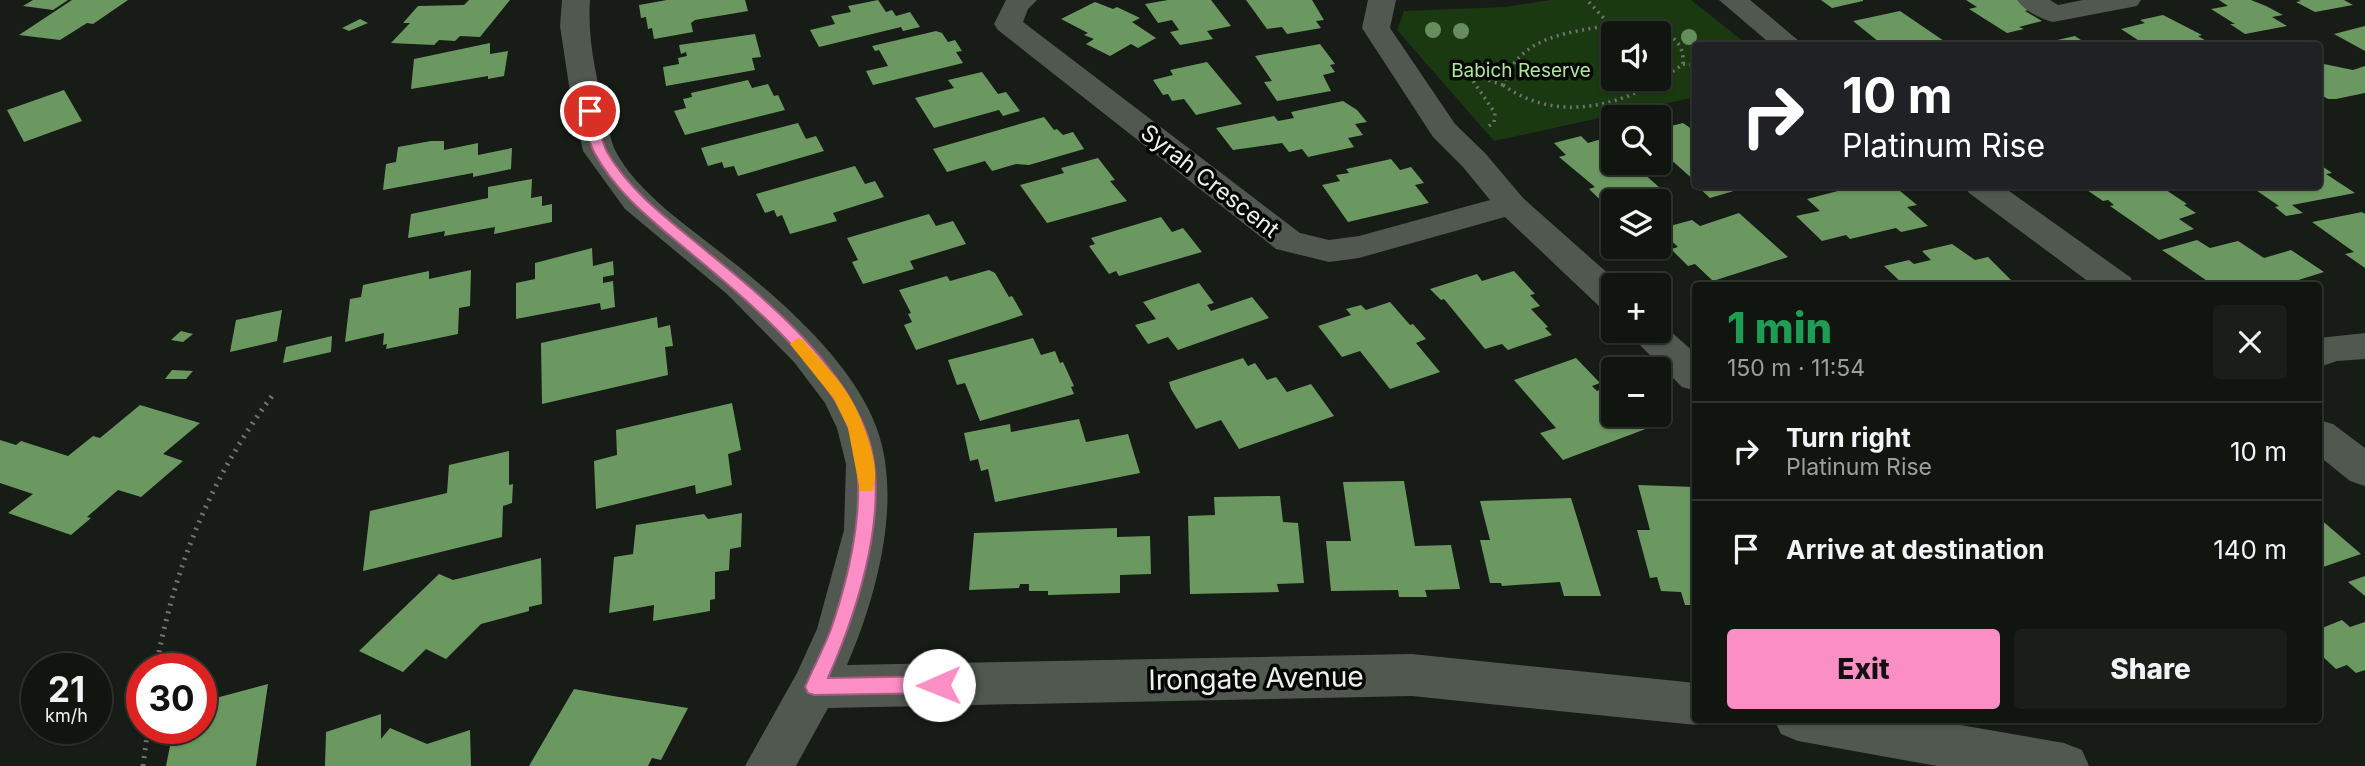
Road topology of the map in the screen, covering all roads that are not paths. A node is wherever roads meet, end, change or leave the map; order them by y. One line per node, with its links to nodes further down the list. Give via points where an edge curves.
1 (576, 0): 18 (street, via 574,26 600,151 637,202 740,286 807,353 841,396 857,428 866,464 865,530 840,629)
2 (1023, 0): 9 (street, Syrah Crescent, via 1008,24 1288,241 1329,250 1359,247)
3 (1382, 0): 9 (street, via 1376,29 1444,130)
4 (1733, 0): 7 (street)
5 (2031, 0): 6 (street, via 2053,14)
6 (2127, 0)
7 (1786, 42)
8 (1985, 189): 10 (street)
9 (1511, 205): 11 (street)
10 (2113, 282)
11 (1601, 287)
12 (1661, 343): 15 (street)
13 (2365, 346): 14 (street)
14 (2322, 352)
15 (1692, 373)
16 (2322, 437): 17 (street)
17 (2365, 470)
18 (814, 687): 19 (street, Irongate Avenue, via 1412,675); 22 (street)
19 (1692, 704)
20 (1838, 723): 21 (street)
21 (1858, 725): 23 (street)
22 (770, 766)
23 (2064, 766)

